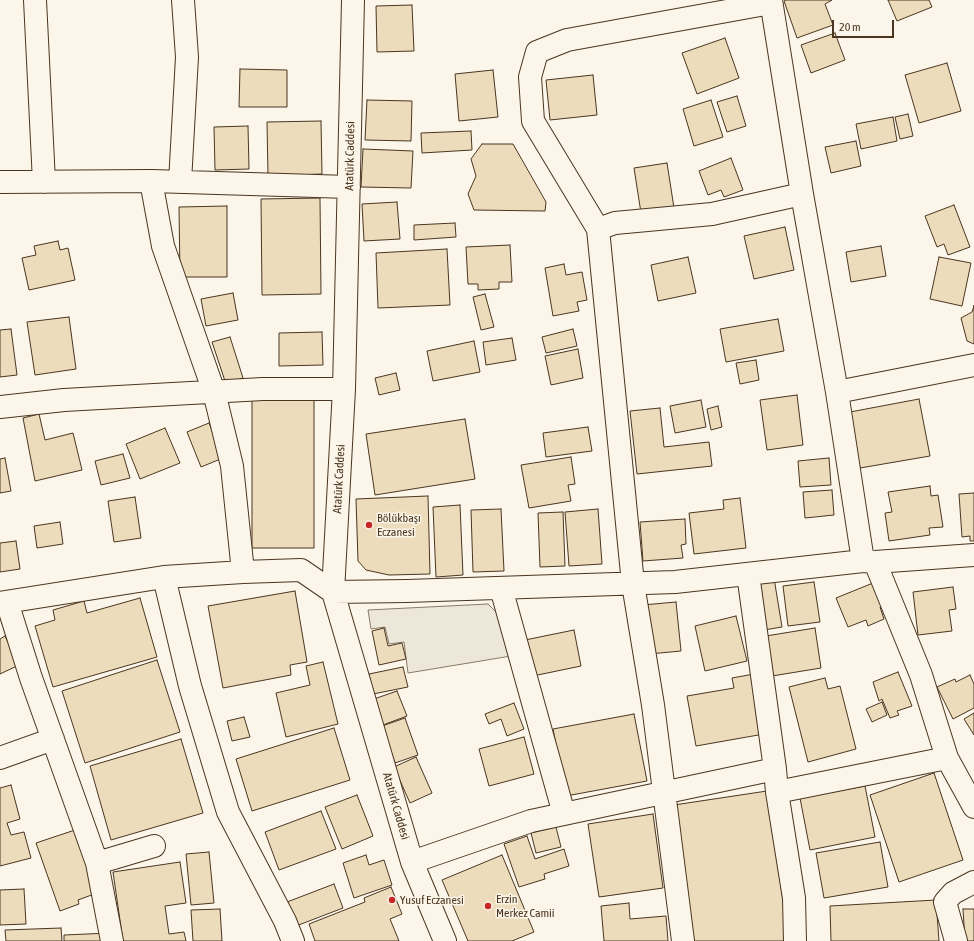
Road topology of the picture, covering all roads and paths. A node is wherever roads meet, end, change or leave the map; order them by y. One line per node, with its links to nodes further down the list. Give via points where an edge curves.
1 (35, 0): 7 (street)
2 (183, 0): 8 (street, via 187,57)
3 (353, 0): 9 (street, Atatürk Caddesi)
4 (771, 1): 10 (street); 11 (street, via 567,40 537,52 530,77 533,121)
5 (152, 181): 7 (street); 8 (street); 14 (street, via 163,246)
6 (0, 182): 7 (street)
7 (44, 182)
8 (180, 182): 9 (street)
9 (349, 187): 13 (street, Atatürk Caddesi)
10 (802, 194): 11 (street, via 712,214 614,223); 15 (street)
11 (598, 229): 22 (street)
12 (974, 365): 15 (street)
13 (344, 389): 14 (street); 24 (street, Atatürk Caddesi)
14 (214, 392): 16 (street, via 64,400); 19 (street, via 232,466)
15 (837, 392): 18 (street)
16 (0, 407)
17 (974, 555): 18 (street)
18 (869, 562): 20 (street); 28 (street, via 921,675)
19 (243, 572): 21 (street); 24 (street, via 301,570)
20 (748, 574): 22 (street); 29 (street)
21 (164, 577): 25 (street); 39 (street, via 190,686 228,812)
22 (633, 584): 23 (street); 31 (street, via 653,705)
23 (501, 588): 24 (street); 33 (street)
24 (333, 592): 35 (street, Atatürk Caddesi)
25 (4, 603): 26 (street)
26 (53, 739): 27 (street); 36 (street)
27 (0, 758)
28 (946, 758): 30 (street); 32 (street)
29 (775, 769): 30 (street); 31 (street)
30 (777, 792): 42 (street, via 794,898)
31 (663, 793): 33 (street); 41 (street)
32 (974, 807)
33 (564, 814): 35 (street, via 531,821)
34 (154, 846): 36 (street)
35 (412, 862): 40 (street, Atatürk Caddesi)
36 (97, 864): 38 (street)
37 (974, 882): 43 (street, via 953,893 945,902)
38 (112, 941)
39 (293, 941)
40 (445, 941)
41 (683, 941)
42 (795, 941)
43 (956, 941)

